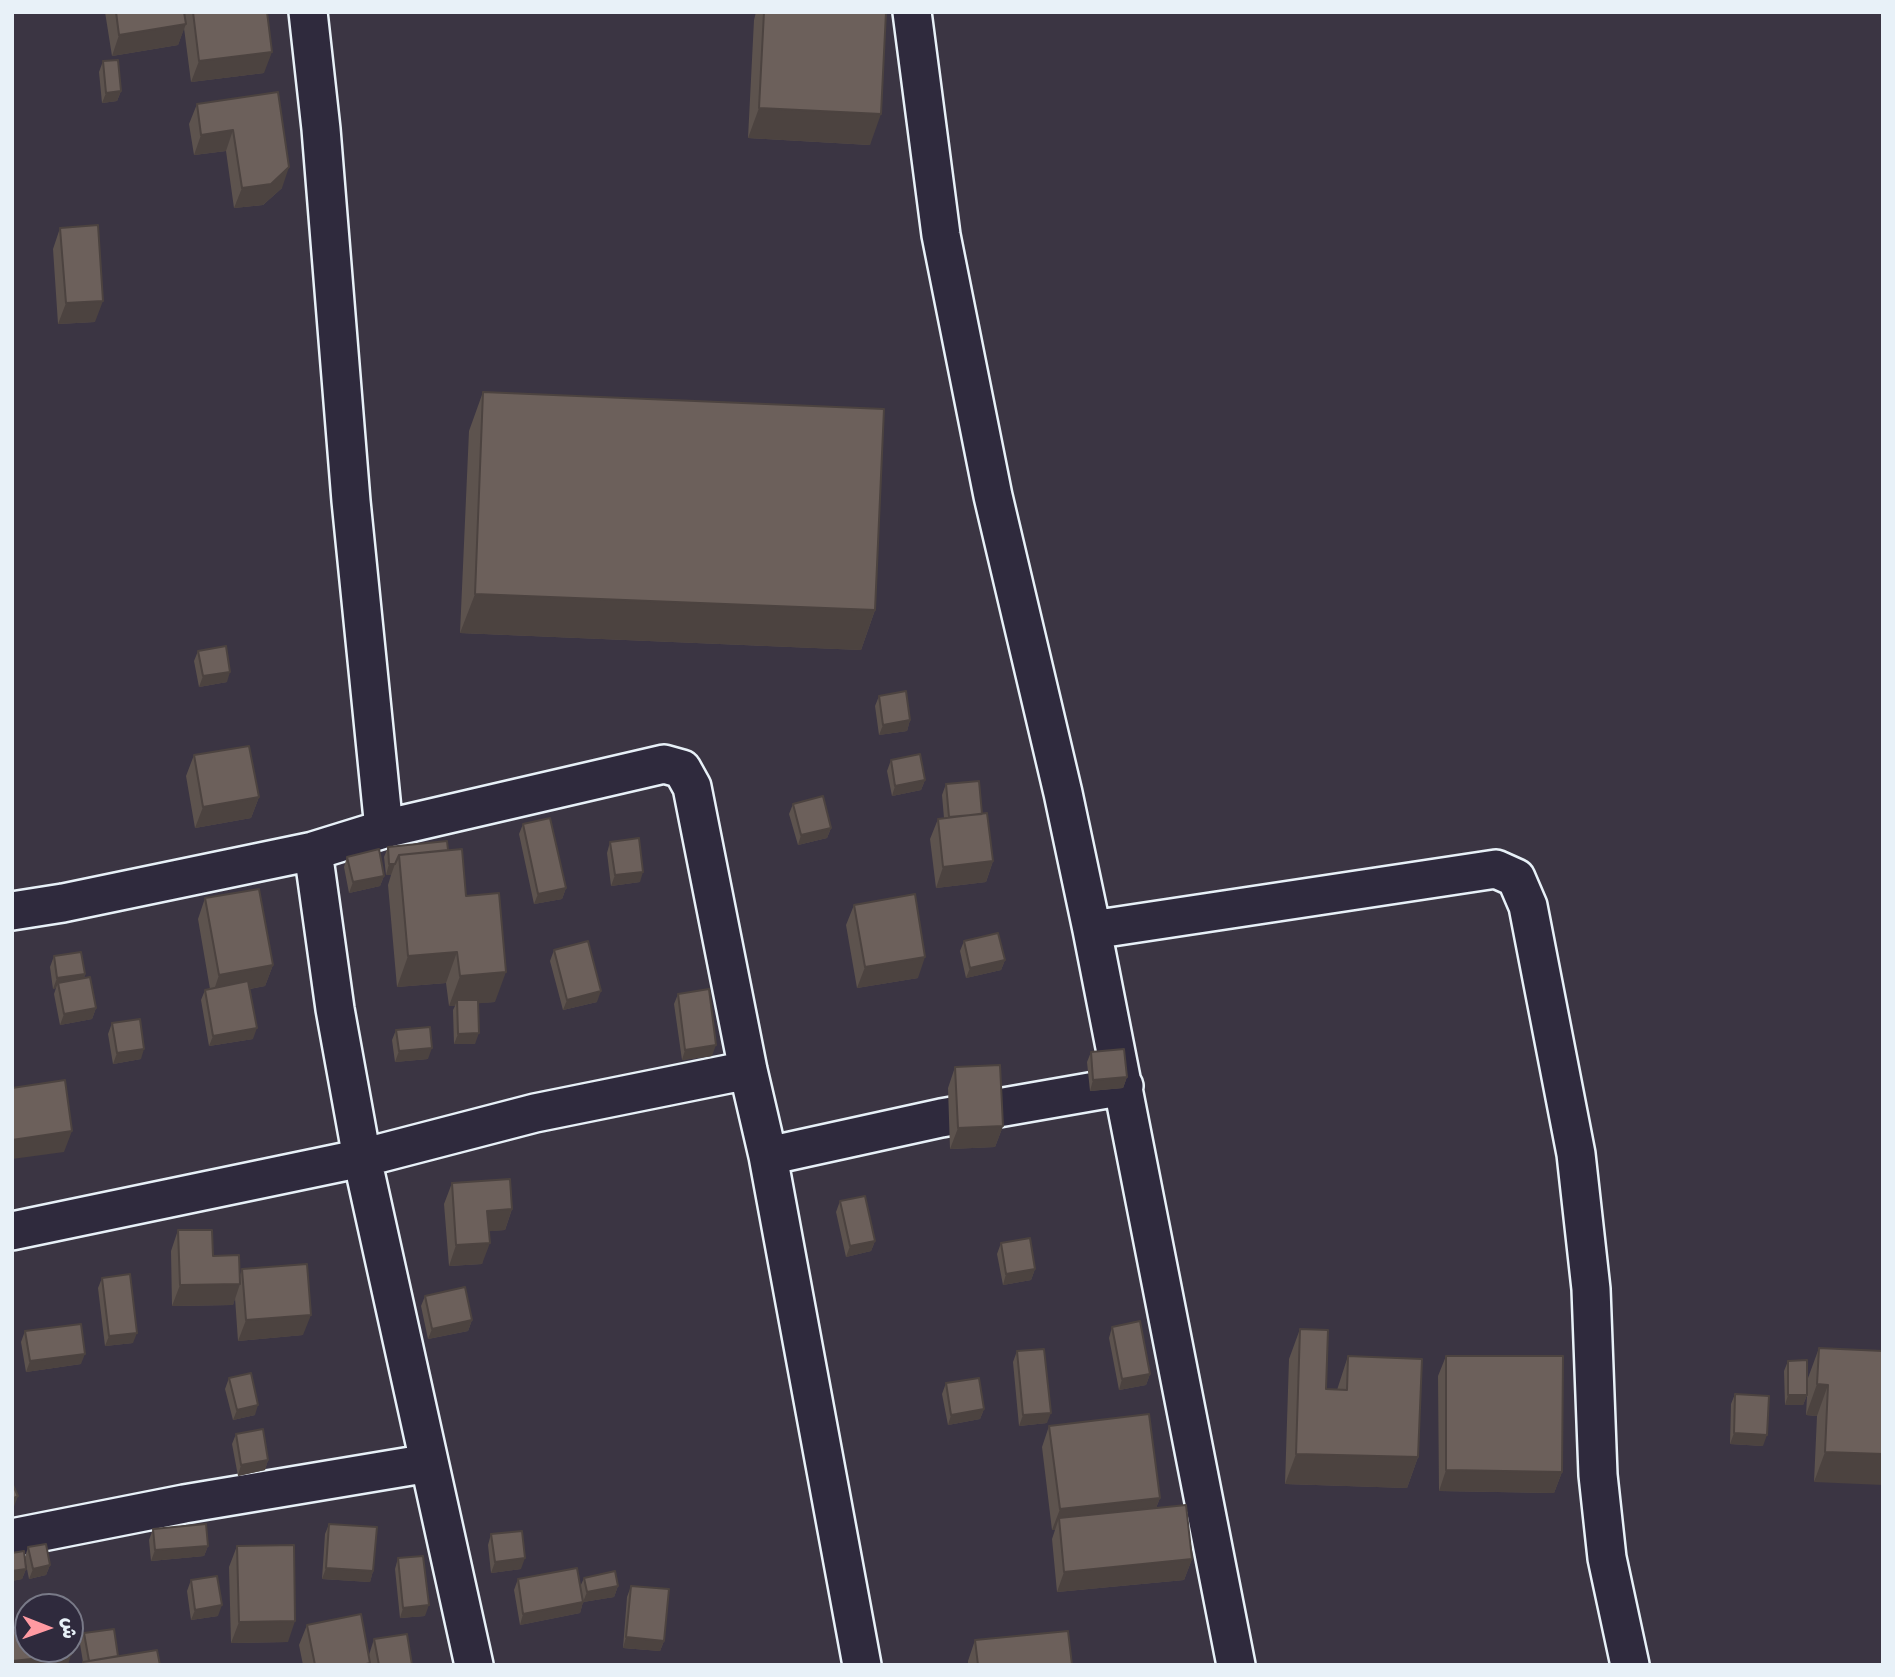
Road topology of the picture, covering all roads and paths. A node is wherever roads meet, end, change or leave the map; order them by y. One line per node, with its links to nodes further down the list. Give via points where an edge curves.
1 (308, 12): 3 (street)
2 (912, 12): 6 (street, via 943,249 993,496)
3 (384, 829): 4 (street); 7 (street, via 664,764 682,769 692,787)
4 (313, 851): 5 (street); 10 (street, via 334,1009)
5 (12, 911)
6 (1092, 930): 8 (street); 17 (street, via 1496,869 1516,878 1528,905 1576,1154 1591,1289 1598,1475 1607,1558)
7 (748, 1070): 9 (street); 10 (street, via 535,1113)
8 (1124, 1086): 9 (street, via 941,1118); 16 (street)
9 (768, 1156): 15 (street)
10 (362, 1158): 11 (street); 12 (street)
11 (12, 1231)
12 (429, 1463): 13 (street); 14 (street)
13 (12, 1538)
14 (474, 1665)
15 (862, 1665)
16 (1237, 1665)
17 (1630, 1665)

